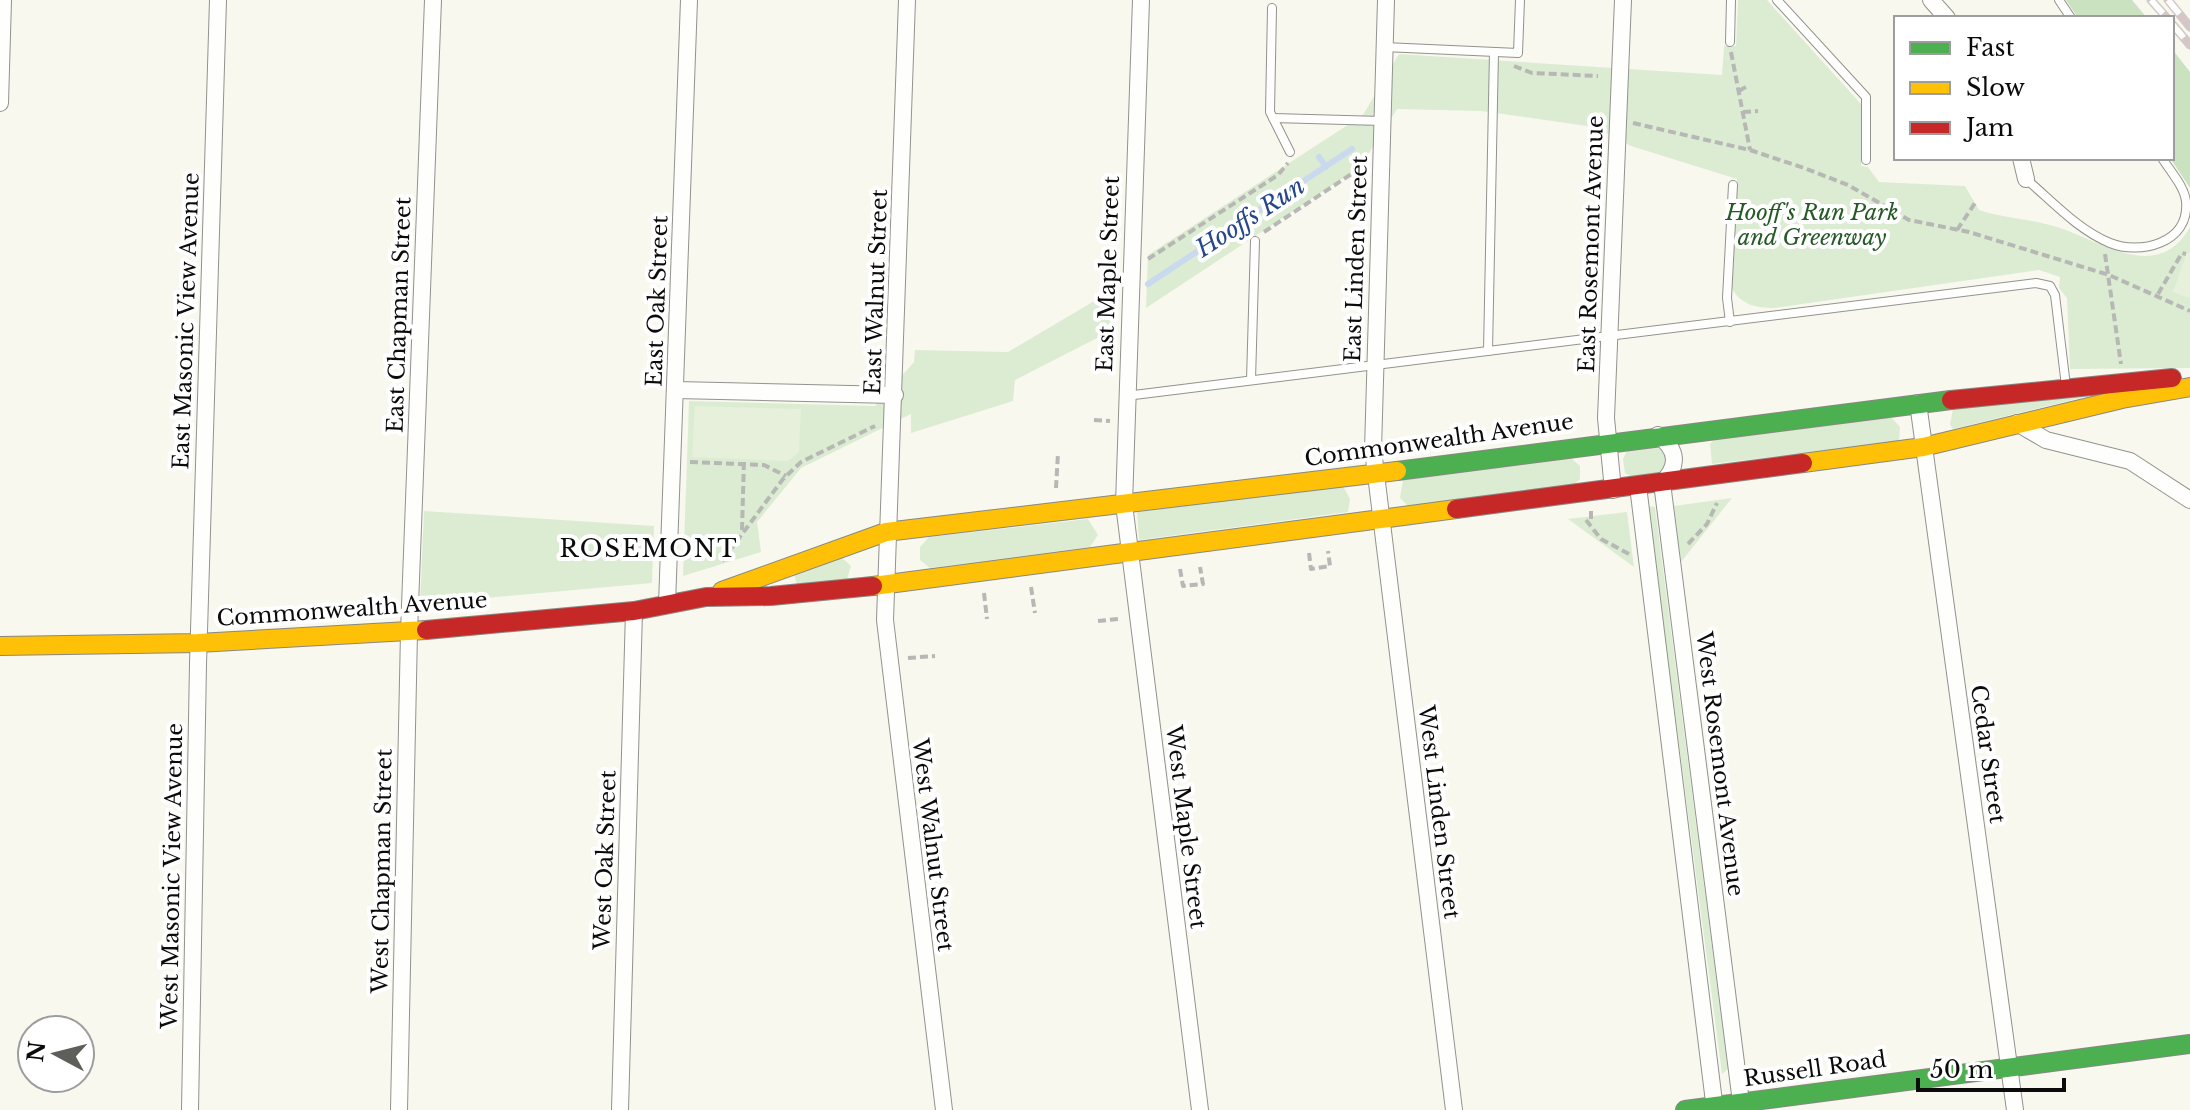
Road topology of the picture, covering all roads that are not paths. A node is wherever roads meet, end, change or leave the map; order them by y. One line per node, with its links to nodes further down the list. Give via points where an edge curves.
1 (3, 0): 18 (street)
2 (218, 0): 58 (street, East Masonic View Avenue)
3 (433, 0): 57 (street, East Chapman Street)
4 (689, 0): 36 (street, East Oak Street)
5 (907, 0): 37 (street, East Walnut Street)
6 (1141, 0): 38 (street, East Maple Street)
7 (1386, 0): 16 (street, East Linden Street)
8 (1520, 0): 17 (lane, via 1518,53)
9 (1623, 0): 29 (street, East Rosemont Avenue)
10 (1731, 0): 15 (lane)
11 (1777, 0): 22 (lane, via 1866,97)
12 (1931, 0): 14 (street)
13 (1272, 8): 19 (lane)
14 (1945, 16)
15 (1730, 42)
16 (1384, 47): 17 (lane); 20 (street, East Linden Street)
17 (1494, 52): 30 (lane)
18 (0, 103)
19 (1273, 118): 20 (lane); 21 (lane)
20 (1382, 121): 31 (street, East Linden Street)
21 (1290, 156)
22 (1866, 160)
23 (2021, 160): 25 (street)
24 (2163, 160): 25 (lane, via 2187,204 2179,228 2162,244 2143,250 2103,240 2083,228)
25 (2026, 179)
26 (1733, 185): 28 (lane)
27 (1255, 241): 33 (lane)
28 (1730, 322): 29 (lane); 34 (lane, via 2041,283 2050,286 2057,300)
29 (1608, 337): 30 (lane); 42 (street, East Rosemont Avenue)
30 (1488, 351): 31 (lane)
31 (1375, 365): 33 (lane); 44 (street, East Linden Street)
32 (2190, 379): 34 (street, Commonwealth Avenue)
33 (1251, 380): 38 (lane)
34 (2066, 386): 39 (street, Commonwealth Avenue)
35 (2190, 387): 40 (street, Commonwealth Avenue)
36 (676, 390): 37 (street); 55 (street, East Oak Street)
37 (895, 395): 51 (street, East Walnut Street)
38 (1126, 396): 49 (street, East Maple Street)
39 (1918, 403): 41 (street, Commonwealth Avenue); 43 (street, Cedar Street)
40 (2017, 423): 43 (street, Commonwealth Avenue); 48 (street, via 2046,440 2130,461)
41 (1658, 435): 42 (street, Commonwealth Avenue); 45 (street, West Rosemont Avenue, via 1676,457 1674,471)
42 (1608, 441): 44 (street, Commonwealth Avenue); 47 (street, East Rosemont Avenue)
43 (1923, 447): 45 (street, Commonwealth Avenue); 61 (street, Cedar Street)
44 (1375, 474): 49 (street, Commonwealth Avenue); 50 (street, East Linden Street)
45 (1662, 483): 46 (street, Commonwealth Avenue); 62 (street, West Rosemont Avenue)
46 (1638, 486): 47 (street, Commonwealth Avenue); 63 (street)
47 (1613, 490): 50 (street, Commonwealth Avenue)
48 (2190, 500)
49 (1124, 504): 51 (street, Commonwealth Avenue); 52 (street, East Maple Street)
50 (1381, 518): 52 (street, Commonwealth Avenue); 69 (street, West Linden Street)
51 (886, 532): 53 (street, East Walnut Street); 54 (street, Commonwealth Avenue)
52 (1128, 551): 53 (street, Commonwealth Avenue); 68 (street, West Maple Street)
53 (884, 584): 54 (street, Commonwealth Avenue); 67 (street, West Walnut Street, via 885,635)
54 (706, 597): 55 (street, Commonwealth Avenue)
55 (667, 604): 56 (street, Commonwealth Avenue)
56 (634, 611): 57 (street, Commonwealth Avenue); 66 (street, West Oak Street)
57 (409, 632): 58 (street, Commonwealth Avenue); 65 (street, West Chapman Street)
58 (198, 643): 59 (street, Commonwealth Avenue); 64 (street, West Masonic View Avenue)
59 (0, 646)
60 (2190, 1044): 61 (street, Russell Road)
61 (2009, 1067): 62 (street, Russell Road); 71 (street, Cedar Street)
62 (1742, 1106): 63 (street, Russell Road)
63 (1715, 1108): 70 (street, Russell Road)
64 (190, 1110)
65 (399, 1110)
66 (620, 1110)
67 (944, 1110)
68 (1200, 1110)
69 (1454, 1110)
70 (1685, 1110)
71 (2015, 1110)

